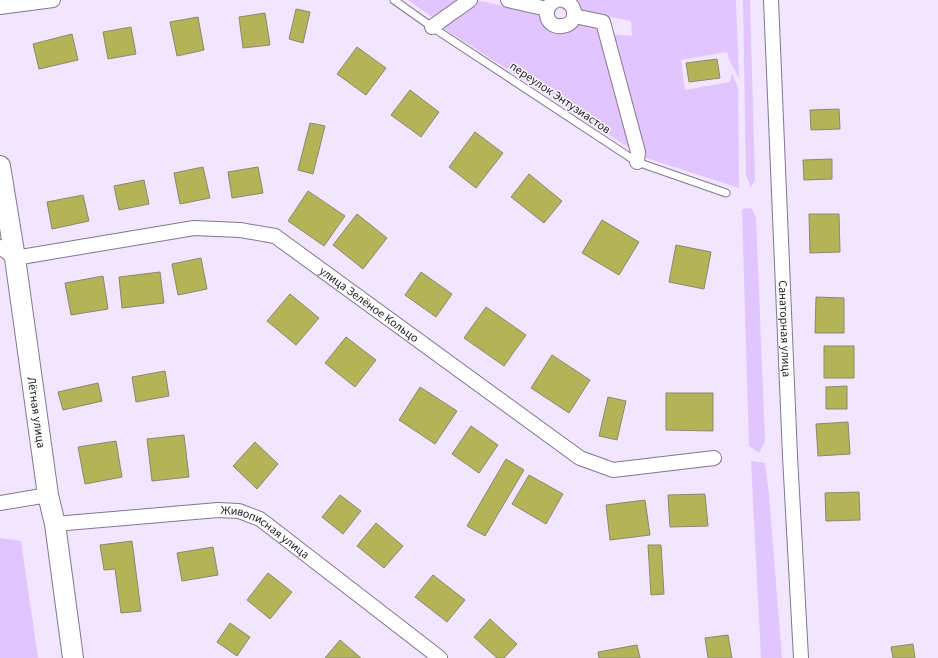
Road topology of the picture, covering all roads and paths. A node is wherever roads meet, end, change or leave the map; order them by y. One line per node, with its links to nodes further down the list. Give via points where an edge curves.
1 (53, 0): 8 (street)
2 (394, 0): 10 (lane, переулок Энтузиастов)
3 (470, 0): 10 (street)
4 (508, 0): 7 (street)
5 (563, 0): 9 (street, via 568,1 574,8)
6 (771, 0): 21 (street, Санаторная улица, via 790,449)
7 (552, 4): 9 (street, via 547,16 550,23 564,26 570,23)
8 (0, 7)
9 (574, 16): 11 (street, via 603,22 638,152)
10 (432, 27): 11 (lane, переулок Энтузиастов)
11 (637, 162): 13 (lane, переулок Энтузиастов)
12 (0, 166): 14 (street, Лётная улица)
13 (726, 193)
14 (7, 252): 15 (street, улица Зелёное Кольцо, via 194,228 240,230 276,236 580,458 613,470); 16 (street, Лётная улица)
15 (714, 458)
16 (48, 495): 17 (street); 18 (street, Лётная улица)
17 (0, 503)
18 (55, 524): 19 (street, Лётная улица); 20 (street, Живописная улица, via 218,510 239,511 260,519)
19 (73, 658)
20 (440, 658)
21 (802, 658)

